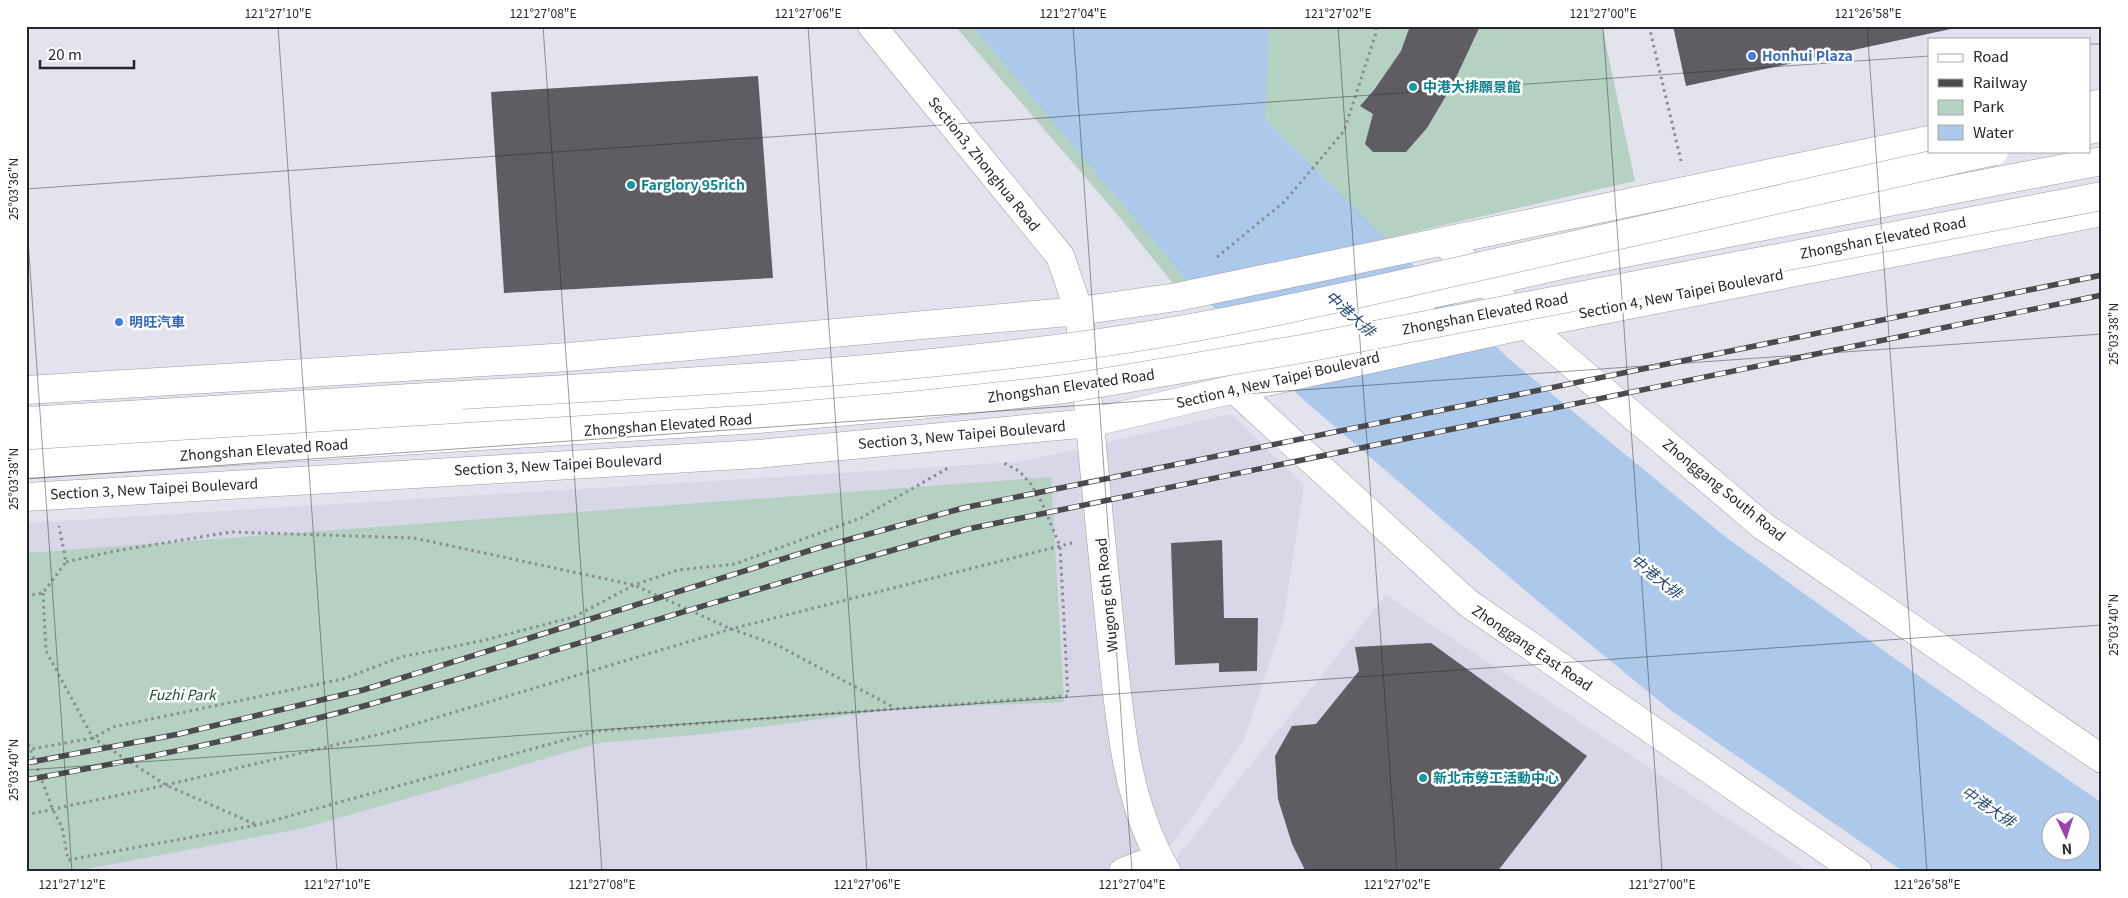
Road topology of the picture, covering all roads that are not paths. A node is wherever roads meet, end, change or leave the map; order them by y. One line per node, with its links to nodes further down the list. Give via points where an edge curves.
1 (872, 26): 9 (main road, Section3, Zhonghua Road, via 1060,256)
2 (1928, 140): 7 (main road, Section 4, New Taipei Boulevard)
3 (1990, 152): 16 (main road, bridge, via 1267,313 1091,344 786,376)
4 (2102, 161): 8 (main road, Section 4, New Taipei Boulevard, via 1562,264)
5 (2102, 196): 19 (main road, Zhongshan Elevated Road, bridge, via 1301,349 1065,389 760,419)
6 (2102, 212): 10 (main road, Section 4, New Taipei Boulevard)
7 (1437, 244): 8 (main road, Zhonggang South Road); 9 (main road, Section 4, New Taipei Boulevard, via 1177,297); 11 (main road, Section 4, New Taipei Boulevard, bridge, via 1384,277)
8 (1486, 282): 10 (main road, Zhonggang South Road); 11 (main road, Section 4, New Taipei Boulevard)
9 (1079, 311): 13 (main road, Wugong 6th Road); 15 (main road, via 568,357)
10 (1515, 325): 12 (main road, Section 4, New Taipei Boulevard, bridge, via 1393,318); 14 (main road, Section 4, New Taipei Boulevard); 21 (main road, Zhonggang South Road, via 1763,526)
11 (1214, 340): 12 (main road, Section 4, New Taipei Boulevard)
12 (1140, 356): 13 (main road, Section 4, New Taipei Boulevard)
13 (1084, 365): 17 (main road, Wugong 6th Road); 18 (main road, via 871,388)
14 (1234, 389): 17 (main road, Section 4, New Taipei Boulevard); 24 (main road, Zhonggang East Road, via 1468,603)
15 (26, 390)
16 (26, 422)
17 (1090, 423): 20 (main road, Section 3, New Taipei Boulevard, via 757,454); 22 (main road, Wugong 6th Road, via 1120,727 1134,794)
18 (26, 442)
19 (26, 464)
20 (26, 497)
21 (2102, 759)
22 (1163, 865): 23 (main road)
23 (1123, 872)
24 (1858, 872)

